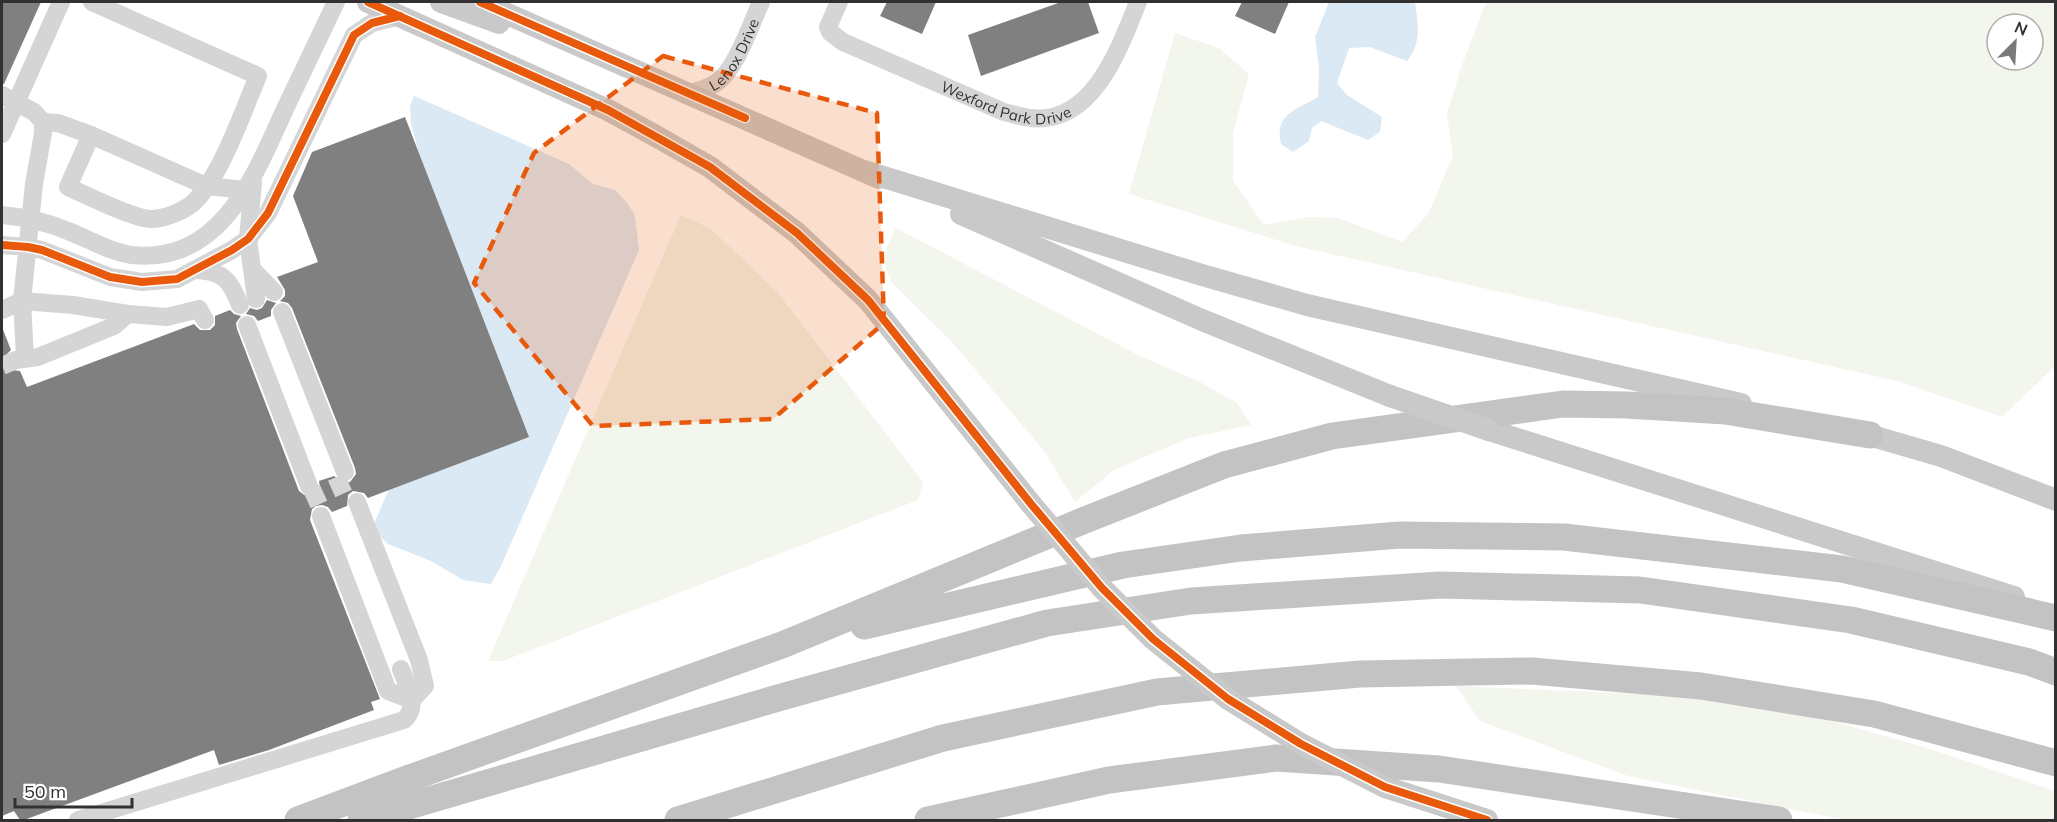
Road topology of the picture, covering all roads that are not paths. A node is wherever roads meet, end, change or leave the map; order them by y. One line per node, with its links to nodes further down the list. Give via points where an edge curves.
1 (61, 2): 15 (street)
2 (92, 2): 21 (street, via 258,76 216,172)
3 (336, 2): 12 (street)
4 (368, 2): 10 (main road)
5 (441, 2): 11 (main road, via 498,23)
6 (480, 2): 11 (main road)
7 (760, 2): 14 (street, Lenox Drive, via 729,68 718,82)
8 (839, 2): 9 (street, Wexford Park Drive, via 828,27 843,42 1004,112 1032,118 1053,116 1078,106 1098,85)
9 (1138, 2)
10 (400, 16): 13 (street, via 372,23 354,35); 54 (main road, bridge, via 608,110 710,167 797,233 868,300 1031,504 1102,588 1153,639 1228,699 1301,744 1384,787)
11 (544, 30): 14 (main road)
12 (308, 61): 13 (street, via 323,67); 20 (street)
13 (327, 88): 24 (street, via 268,213)
14 (690, 93): 19 (main road)
15 (9, 98): 16 (street); 17 (street)
16 (43, 122): 18 (street); 23 (street)
17 (2, 134)
18 (91, 135): 21 (street); 21 (street, via 68,187 149,219 173,215 193,203)
19 (864, 171): 36 (main road, via 1307,304); 42 (main road, bridge, via 1202,320 1390,396)
20 (250, 184): 21 (street); 23 (street, via 231,212 211,231 174,252 118,252); 24 (street)
21 (206, 186)
22 (2, 215): 23 (street)
23 (30, 219): 26 (street)
24 (248, 239): 27 (street); 28 (street)
25 (2, 244): 26 (street)
26 (28, 247): 28 (street, via 120,279 166,281); 30 (street)
27 (252, 269): 28 (street, via 250,299 223,277); 29 (street)
28 (197, 270)
29 (274, 292)
30 (22, 301): 31 (street); 33 (street); 33 (street, via 20,359 38,357 114,326)
31 (2, 310)
32 (282, 312): 37 (street)
33 (128, 314): 34 (street, via 167,317 199,309)
34 (205, 320)
35 (247, 325): 38 (street)
36 (1870, 435): 39 (main road, via 1941,456); 44 (highway, via 1725,411 1563,404 1332,436 1224,465)
37 (345, 472)
38 (309, 486)
39 (2055, 500)
40 (357, 502): 47 (street, via 419,660 425,686)
41 (321, 516): 47 (street, via 388,691)
42 (2055, 611)
43 (2055, 618): 44 (highway, via 1842,569 1564,537 1400,535 1241,548 1123,565)
44 (782, 645): 50 (highway)
45 (401, 669): 47 (street)
46 (2055, 672): 51 (highway, via 2029,662 1851,620 1640,590 1440,585 1191,601 1047,623)
47 (412, 700): 49 (street, via 411,715 404,720 327,737 196,784)
48 (2055, 763): 52 (highway, via 1874,714 1701,686 1532,671 1360,674 1157,692 1124,699 943,738)
49 (78, 820)
50 (298, 820)
51 (361, 820)
52 (678, 820)
53 (928, 820): 55 (highway, via 1109,780 1276,758 1439,769)
54 (1487, 820)
55 (1779, 820)

